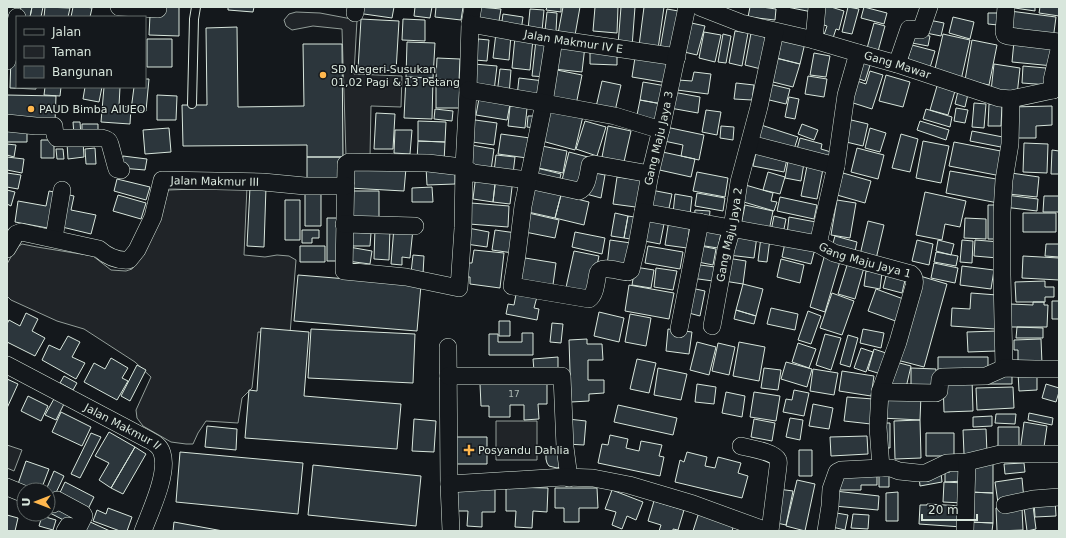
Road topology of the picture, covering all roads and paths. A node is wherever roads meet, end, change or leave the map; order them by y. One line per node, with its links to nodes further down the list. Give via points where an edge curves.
1 (119, 7): 9 (street)
2 (196, 7): 26 (lane)
3 (473, 7): 12 (street)
4 (687, 7): 20 (street, Gang Maju Jaya 3)
5 (700, 7): 10 (street)
6 (817, 7): 15 (street)
7 (928, 7): 21 (street, via 921,30 909,29)
8 (1006, 7): 16 (street, via 1005,35)
9 (158, 9)
10 (742, 15): 13 (street, Gang Mawar)
11 (16, 23): 19 (street)
12 (470, 24): 14 (street, Jalan Makmur IV E); 22 (street)
13 (775, 32): 15 (street, Gang Mawar); 29 (street, Gang Maju Jaya 2)
14 (554, 39): 20 (street, Jalan Makmur IV E); 25 (street)
15 (814, 40): 18 (street, Gang Mawar)
16 (1059, 42)
17 (1059, 50): 23 (street, via 1052,80)
18 (858, 53): 21 (street, Gang Mawar); 30 (street, Gang Maju Jaya 1, via 846,95)
19 (11, 54)
20 (677, 57): 28 (street, Gang Maju Jaya 3)
21 (897, 64): 24 (street, Gang Mawar, via 999,98)
22 (468, 90): 25 (street); 31 (street)
23 (1056, 91): 24 (street, Gang Mawar)
24 (1011, 99): 49 (street, via 1010,144 1002,212)
25 (544, 103): 28 (street, via 615,116); 34 (street)
26 (192, 104)
27 (7, 123): 32 (street, via 54,126 57,138 107,139 110,141 117,169)
28 (661, 130): 33 (street, Gang Maju Jaya 3)
29 (750, 144): 30 (street); 41 (street, Gang Maju Jaya 2, via 739,182)
30 (836, 166): 43 (street, Gang Maju Jaya 1)
31 (464, 167): 34 (street, via 473,173); 35 (street, via 428,163 349,162 346,164); 39 (street, via 463,228 458,288 406,277 344,271)
32 (121, 170)
33 (650, 174): 34 (street, via 594,164 590,165 585,186 580,191); 37 (street, Gang Maju Jaya 3)
34 (528, 180): 37 (street, Gang Maju Jaya 3, via 522,206 512,286 589,299 594,293 599,270 631,270)
35 (346, 186): 39 (street); 42 (street, Jalan Makmur III, via 162,180 153,218 129,260 121,261 99,249)
36 (62, 190): 42 (street)
37 (643, 212): 38 (street)
38 (700, 222): 41 (street); 46 (street)
39 (344, 224): 40 (street)
40 (415, 226)
41 (732, 228): 43 (street); 45 (street, Gang Maju Jaya 2)
42 (54, 238): 44 (street, Jalan Makmur III, via 21,232 16,234)
43 (818, 244): 52 (street, Gang Maju Jaya 1, via 834,253 914,276 914,286 898,342)
44 (7, 248)
45 (712, 326)
46 (679, 329)
47 (448, 347): 51 (street)
48 (7, 365): 63 (street, Jalan Makmur II, via 158,446 162,452 163,472 157,497)
49 (1004, 368): 50 (street); 52 (street, via 986,376 942,377 939,391 936,393)
50 (1059, 369)
51 (448, 376): 57 (street, via 562,376); 58 (street)
52 (880, 392): 56 (street, via 878,427)
53 (741, 446): 65 (street, via 768,452 778,460)
54 (1059, 454): 55 (street, via 1000,454)
55 (967, 462): 56 (street, via 947,464 926,473); 67 (street)
56 (881, 468): 66 (street, via 837,472 831,489)
57 (569, 478): 58 (street); 65 (street, via 593,478 629,485)
58 (449, 484): 64 (street)
59 (1059, 497): 61 (street)
60 (56, 500): 62 (street, via 84,514 78,528 68,526)
61 (1005, 505)
62 (64, 531)
63 (143, 531)
64 (451, 531)
65 (769, 531)
66 (826, 531)
67 (965, 531)

